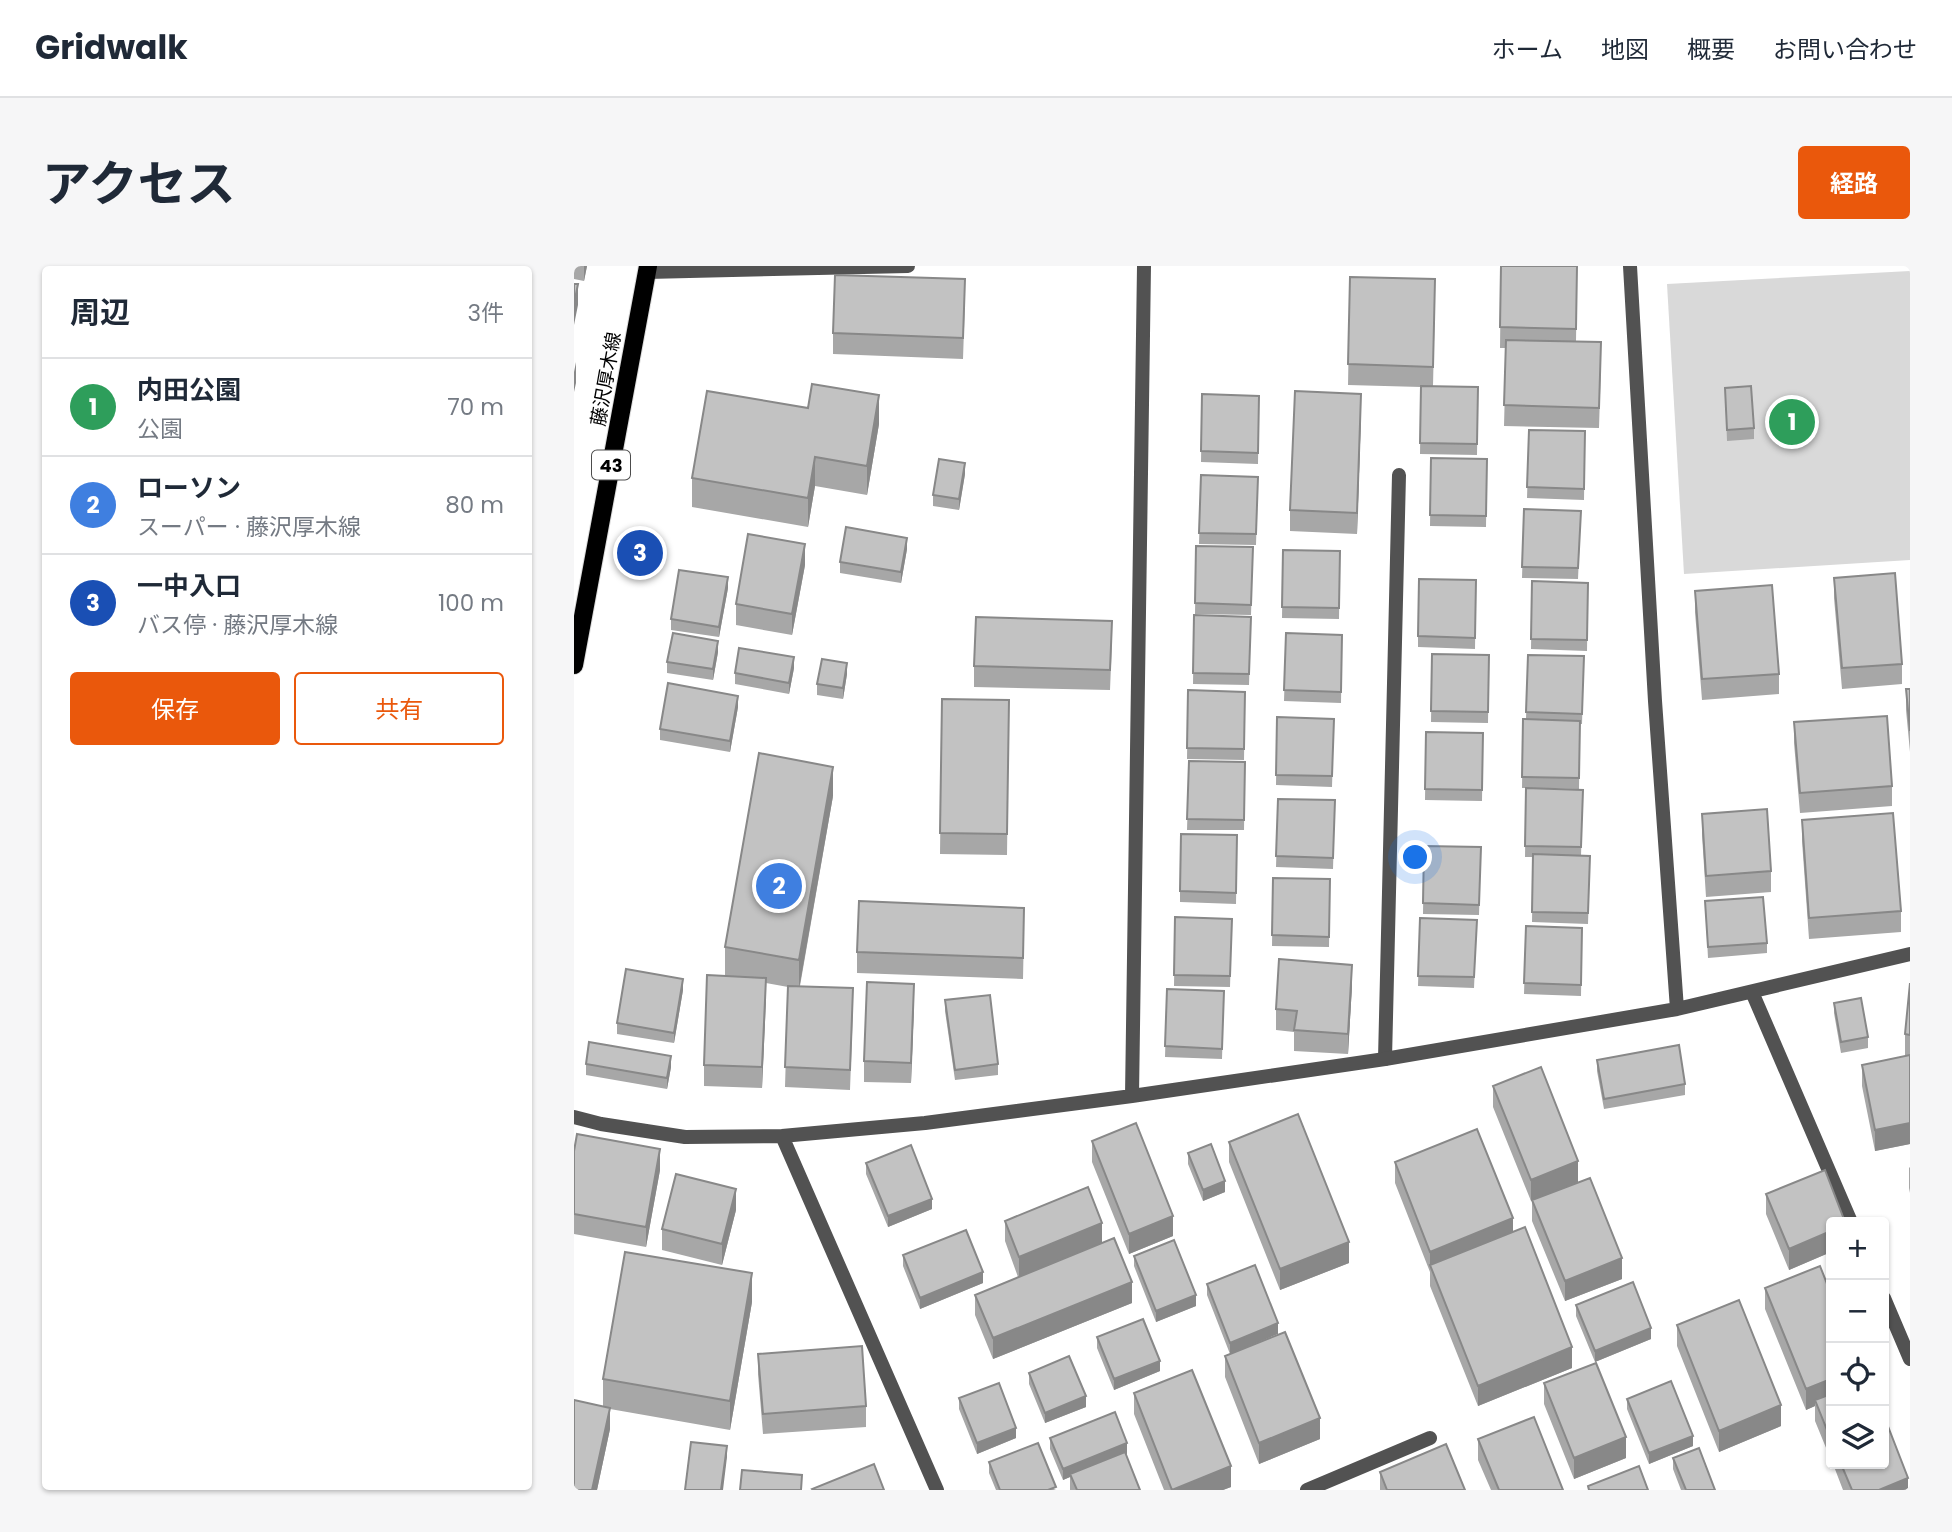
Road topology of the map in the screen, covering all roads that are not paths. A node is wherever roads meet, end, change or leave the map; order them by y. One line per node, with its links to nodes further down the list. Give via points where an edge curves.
1 (908, 266): 4 (street)
2 (1144, 266): 11 (street)
3 (1630, 266): 9 (street)
4 (647, 269): 6 (main road, 藤沢厚木線 / 43)
5 (1399, 475): 10 (street)
6 (574, 665)
7 (1910, 954): 8 (street)
8 (1752, 992): 9 (street); 14 (street)
9 (1677, 1009): 10 (street)
10 (1385, 1059): 11 (street)
11 (1132, 1096): 13 (street)
12 (574, 1117): 13 (street, via 685,1137)
13 (782, 1136): 18 (street)
14 (1849, 1217)
15 (1889, 1310): 16 (street)
16 (1910, 1359)
17 (1430, 1438): 19 (street)
18 (937, 1490)
19 (1307, 1490)

